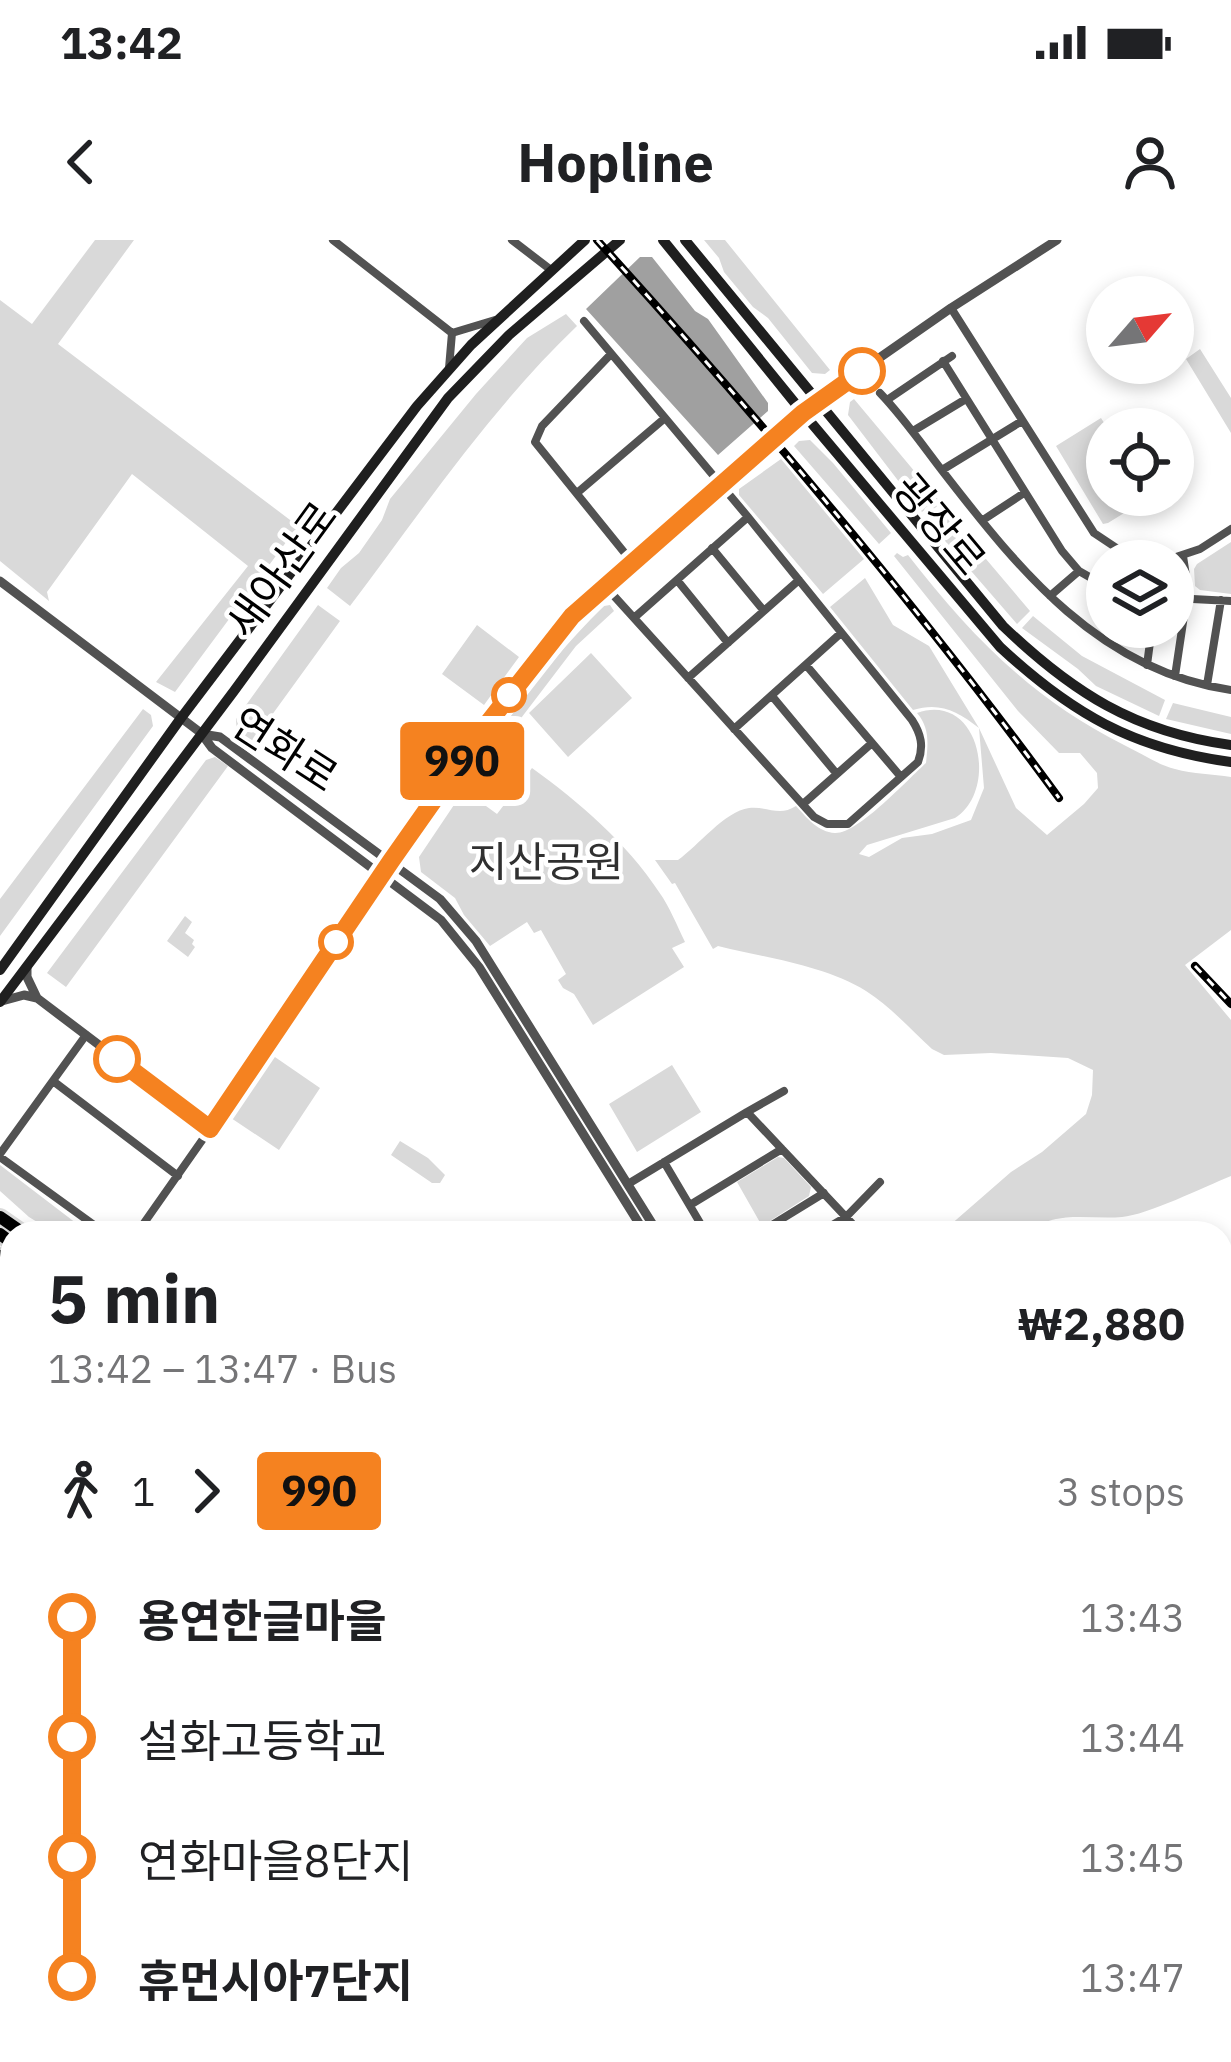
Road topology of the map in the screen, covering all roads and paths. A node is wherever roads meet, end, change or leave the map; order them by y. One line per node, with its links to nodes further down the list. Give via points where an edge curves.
1 (333, 240): 8 (street)
2 (512, 240): 9 (street)
3 (585, 240): 9 (main road, 새아산로)
4 (620, 240): 58 (main road, 새아산로, via 448,398)
5 (663, 240): 18 (main road, 광장로)
6 (685, 240): 17 (main road, 광장로)
7 (1057, 240): 10 (street)
8 (346, 244): 13 (street)
9 (551, 269): 11 (main road, 새아산로)
10 (951, 308): 17 (street); 20 (street)
11 (495, 320): 13 (street); 15 (main road, 새아산로)
12 (584, 321): 14 (street)
13 (452, 333): 15 (street)
14 (611, 354): 19 (street); 25 (street, via 537,433 535,442)
15 (449, 368): 56 (main road, 새아산로)
16 (966, 399): 21 (street); 21 (street, via 948,359 884,396); 22 (street)
17 (816, 402): 18 (street); 60 (main road, 광장로, via 1047,668 1152,728)
18 (803, 413): 24 (street); 61 (main road, 광장로, via 1036,680 1109,727)
19 (665, 418): 24 (street); 25 (street)
20 (1022, 422): 22 (street); 30 (street)
21 (913, 431): 23 (street)
22 (992, 440): 23 (street); 26 (street)
23 (942, 470): 28 (street)
24 (721, 486): 27 (street); 33 (street)
25 (577, 493): 33 (street)
26 (1024, 493): 28 (street); 34 (street)
27 (748, 517): 31 (street); 37 (street)
28 (983, 520): 40 (street)
29 (1231, 529): 32 (street)
30 (1104, 540)
31 (712, 548): 36 (street); 43 (street)
32 (1194, 551)
33 (632, 562): 39 (street)
34 (1078, 571): 35 (street); 40 (street)
35 (1086, 575)
36 (677, 580): 44 (street); 46 (street)
37 (799, 580): 43 (street); 45 (street)
38 (0, 581): 56 (street)
39 (605, 586): 44 (street); 65 (street, via 529,669)
40 (1050, 596): 50 (street)
41 (1194, 599): 42 (street)
42 (1226, 601): 53 (street)
43 (764, 611): 46 (street)
44 (635, 617): 52 (street)
45 (841, 633): 49 (street); 63 (street, via 918,730 922,752)
46 (728, 643): 52 (street)
47 (1149, 648): 50 (street)
48 (1179, 648): 51 (street)
49 (806, 664): 55 (street); 59 (street)
50 (1147, 665): 51 (street)
51 (1175, 676): 53 (street)
52 (688, 678): 57 (street)
53 (1207, 685): 54 (street)
54 (1231, 690)
55 (772, 696): 57 (street); 62 (street)
56 (181, 718): 58 (street); 67 (main road, 새아산로)
57 (734, 729): 64 (street)
58 (201, 734): 65 (street, 연화로, via 220,737); 66 (street, 연화로); 68 (main road, 새아산로)
59 (872, 743): 62 (street); 63 (street)
60 (1231, 745)
61 (1231, 762)
62 (836, 773): 64 (street)
63 (901, 777): 64 (street, via 848,824 827,824)
64 (803, 804)
65 (391, 861): 66 (street); 81 (street, 연화로, via 476,941)
66 (383, 874): 75 (street); 87 (street, 연화로, via 465,947)
67 (3, 963)
68 (27, 966): 69 (street); 70 (main road, 새아산로)
69 (37, 998): 70 (street, 새아산로); 71 (street)
70 (0, 1002)
71 (86, 1035): 72 (street); 75 (street)
72 (53, 1081): 77 (street); 79 (street)
73 (784, 1091): 74 (street)
74 (747, 1112): 76 (street); 78 (street)
75 (210, 1129): 79 (street)
76 (782, 1149): 82 (street); 83 (street)
77 (0, 1155): 85 (street)
78 (664, 1162): 81 (street); 83 (street)
79 (178, 1176): 86 (street)
80 (880, 1182): 84 (street)
81 (628, 1184): 88 (street, 연화로)
82 (824, 1193): 84 (street); 90 (street)
83 (690, 1205): 89 (street)
84 (846, 1217): 91 (street); 92 (street)
85 (89, 1221)
86 (146, 1221)
87 (637, 1221)
88 (651, 1221)
89 (699, 1221)
90 (778, 1221)
91 (839, 1221)
92 (850, 1221)

